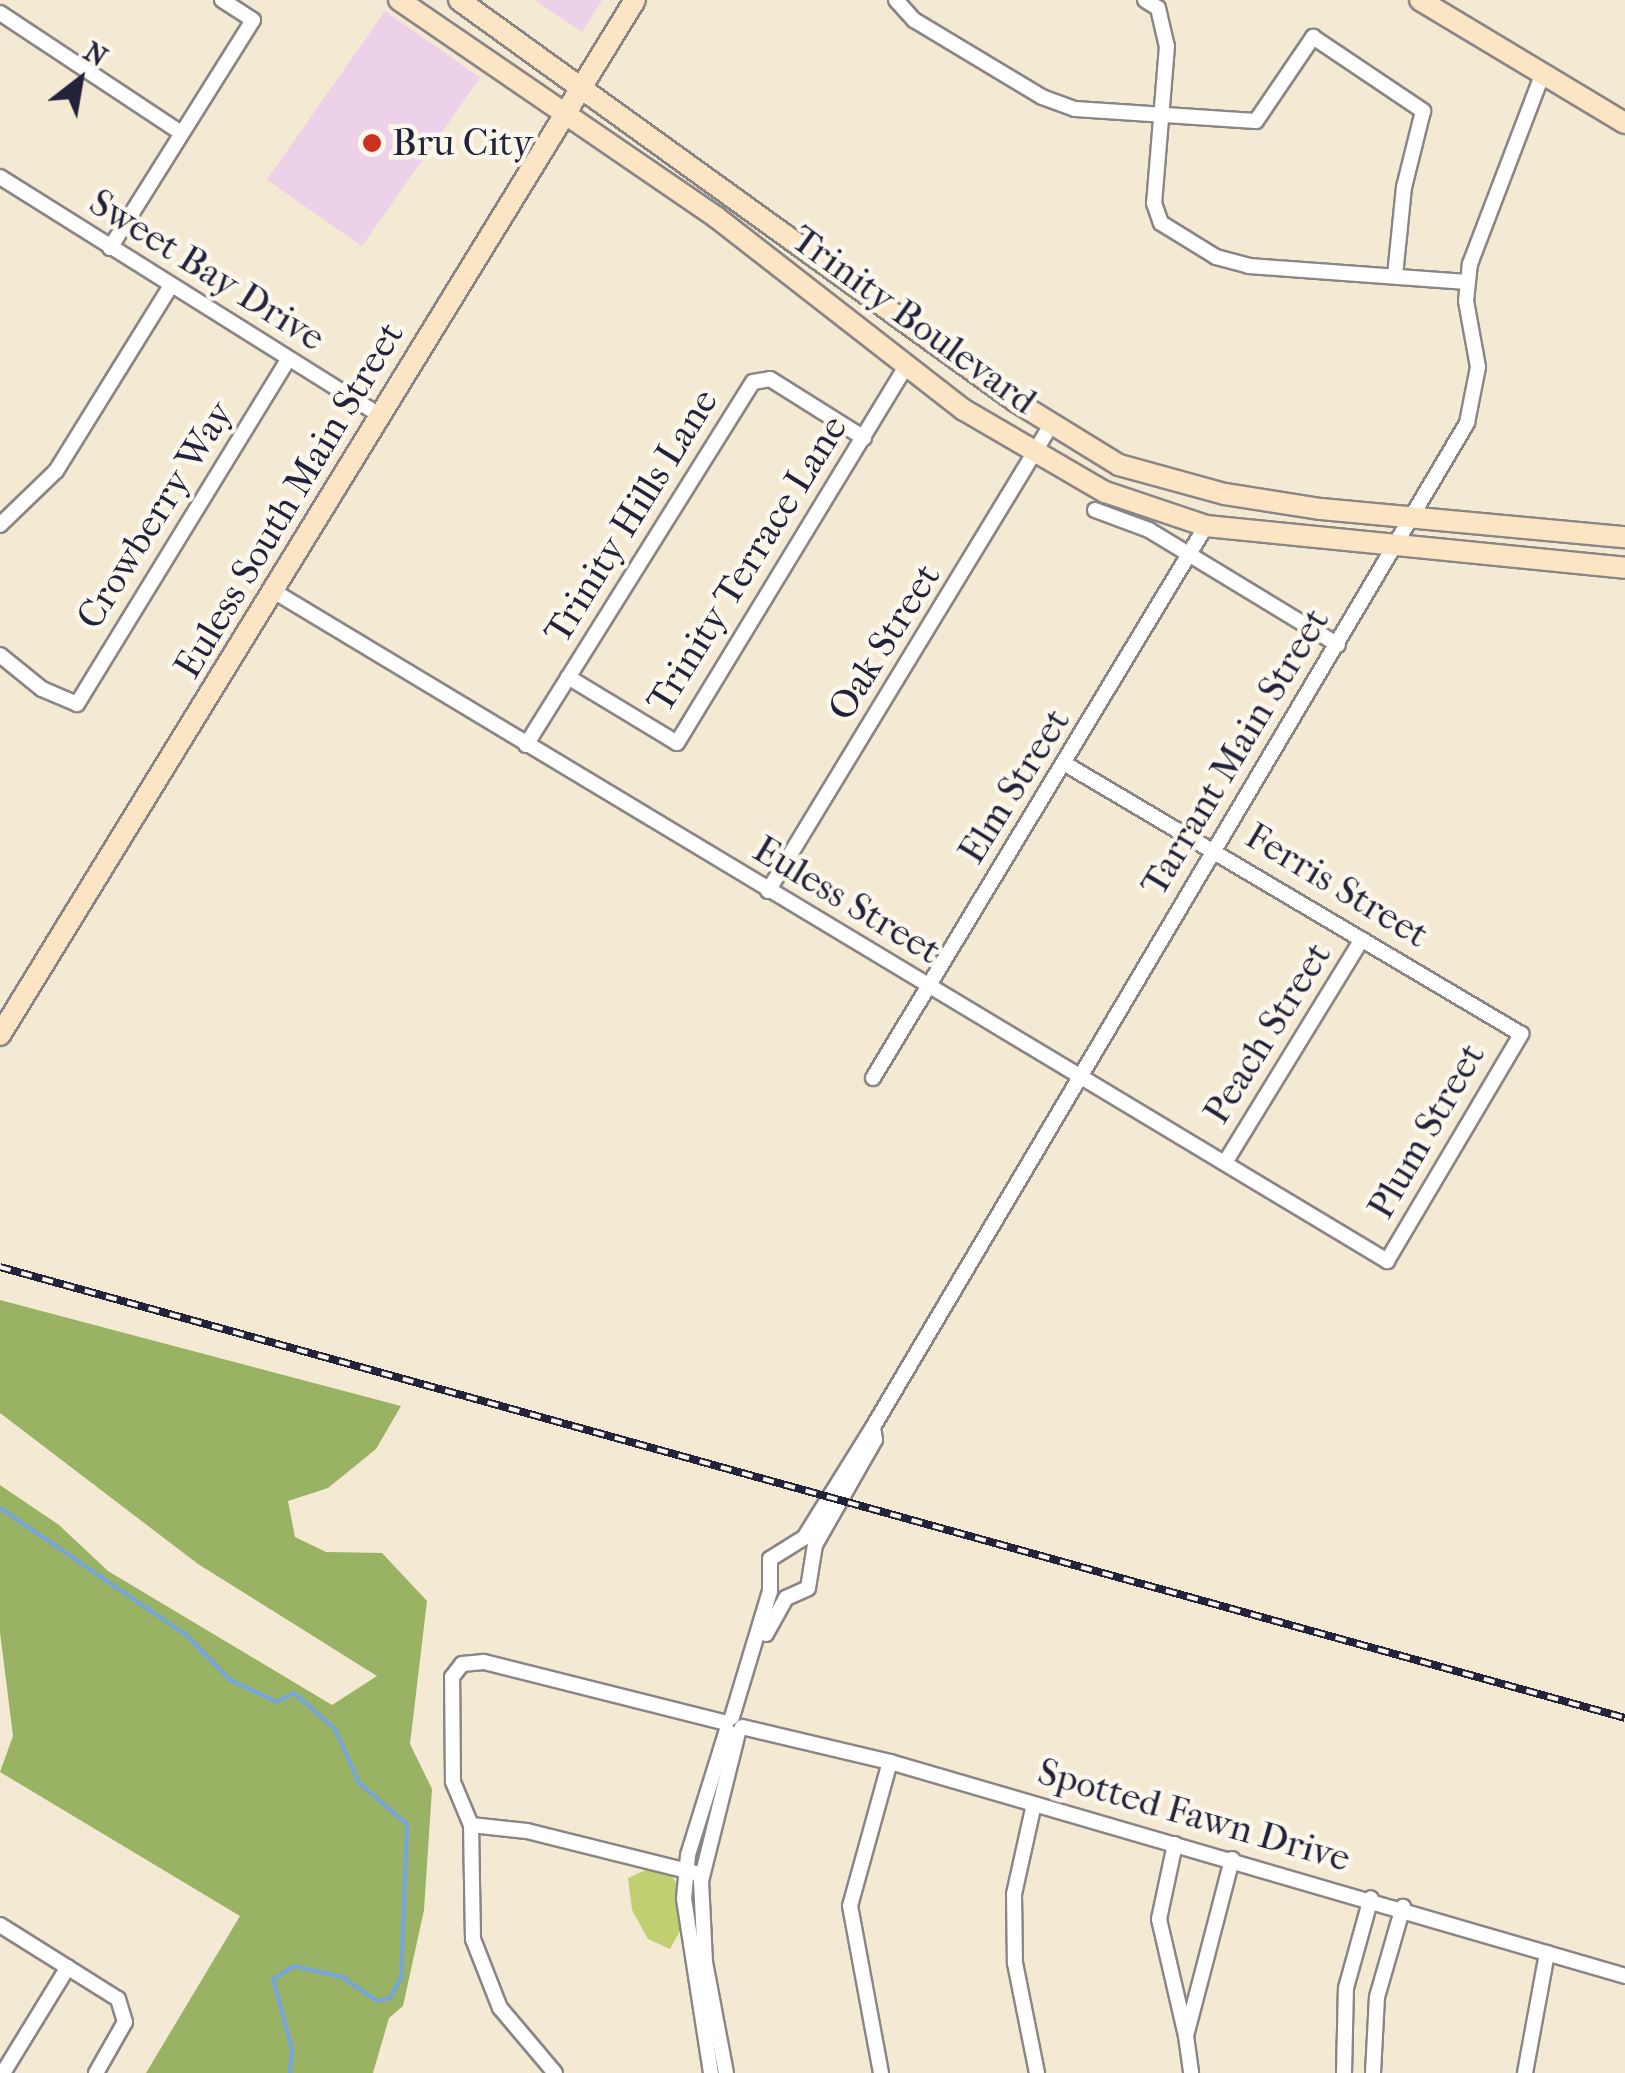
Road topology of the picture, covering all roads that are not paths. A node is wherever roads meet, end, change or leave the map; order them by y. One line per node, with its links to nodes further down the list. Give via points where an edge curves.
1 (222, 0): 14 (street, via 253,20)
2 (399, 0): 11 (main road, Trinity Boulevard)
3 (460, 0): 10 (main road, Trinity Boulevard)
4 (635, 0): 10 (main road, Euless South Main Street)
5 (896, 0): 12 (street, via 914,20 1042,97 1075,108)
6 (1145, 0): 12 (street, via 1158,8 1166,46)
7 (1420, 0): 9 (main road)
8 (0, 13): 14 (street)
9 (1542, 75): 13 (main road); 19 (street, Tarrant Main Street)
10 (582, 86): 11 (main road, Euless South Main Street); 24 (main road, Trinity Boulevard)
11 (565, 112): 22 (main road, Trinity Boulevard, via 716,216); 23 (main road, Euless South Main Street)
12 (1160, 114): 18 (street, via 1154,203 1161,223 1174,232 1216,257 1249,266); 18 (street, via 1256,121 1312,37 1414,99 1423,110 1422,125 1404,187)
13 (1625, 123)
14 (178, 131): 17 (street)
15 (5, 180): 16 (street); 17 (street, Sweet Bay Drive)
16 (0, 197)
17 (110, 248): 20 (street, Sweet Bay Drive)
18 (1394, 275): 19 (street)
19 (1466, 282): 28 (street, Tarrant Main Street, via 1478,384 1466,423)
20 (170, 287): 21 (street, Sweet Bay Drive); 29 (street, via 56,471)
21 (288, 360): 23 (street, Sweet Bay Drive); 37 (street, Crowberry Way, via 77,704 42,689)
22 (907, 364): 25 (street, Trinity Terrace Lane); 26 (main road, Trinity Boulevard, via 964,410)
23 (381, 416): 35 (main road, Euless South Main Street)
24 (1051, 425): 26 (street, Oak Street); 28 (main road, Trinity Boulevard, via 1120,465 1172,482 1321,509)
25 (864, 438): 38 (street, Trinity Hills Lane, via 770,379 752,382); 38 (street, Trinity Terrace Lane, via 677,743)
26 (1037, 454): 30 (main road, Trinity Boulevard, via 1105,492); 42 (street, Oak Street)
27 (1094, 510): 33 (street, via 1124,516)
28 (1414, 516): 31 (main road, Trinity Boulevard); 32 (street, Tarrant Main Street)
29 (0, 525)
30 (1206, 526): 32 (main road, Trinity Boulevard); 33 (street, Elm Street)
31 (1625, 537)
32 (1396, 545): 34 (main road, Trinity Boulevard); 36 (street, Tarrant Main Street)
33 (1190, 558): 36 (street); 40 (street, Elm Street)
34 (1625, 568)
35 (275, 592): 39 (street, Euless Street); 46 (main road, Euless South Main Street)
36 (1338, 645): 41 (street, Tarrant Main Street)
37 (0, 655)
38 (568, 677): 39 (street, Trinity Hills Lane)
39 (526, 745): 42 (street, Euless Street)
40 (1066, 764): 41 (street, Ferris Street); 44 (street, Elm Street)
41 (1215, 850): 43 (street, Ferris Street); 47 (street, Tarrant Main Street)
42 (768, 891): 44 (street, Euless Street)
43 (1362, 940): 45 (street, Ferris Street); 49 (street, Peach Street)
44 (928, 986): 47 (street, Euless Street); 48 (street, Elm Street)
45 (1520, 1034): 50 (street, Plum Street)
46 (0, 1035)
47 (1081, 1075): 49 (street, Euless Street); 51 (street, Tarrant Main Street, via 873,1427 874,1440)
48 (873, 1078)
49 (1226, 1161): 50 (street, Euless Street)
50 (1388, 1261)
51 (838, 1491): 52 (street, via 804,1538 770,1559); 53 (street, via 815,1545 808,1588)
52 (770, 1591): 53 (street); 54 (street)
53 (786, 1598): 54 (street)
54 (734, 1725): 55 (street, Spotted Fawn Drive); 57 (street, Spotted Fawn Drive, via 469,1661 450,1686 452,1768); 60 (street)
55 (890, 1762): 56 (street, Spotted Fawn Drive); 73 (street, via 850,1906)
56 (1034, 1804): 58 (street, Spotted Fawn Drive); 74 (street, via 1014,1894 1015,1963)
57 (472, 1825): 60 (street, via 527,1830); 70 (street, via 468,1907 480,1964 519,2038)
58 (1175, 1844): 59 (street, Spotted Fawn Drive); 67 (street, via 1159,1919)
59 (1232, 1859): 61 (street, Spotted Fawn Drive); 67 (street)
60 (694, 1873): 71 (street, via 687,1937); 72 (street)
61 (1372, 1898): 62 (street, Spotted Fawn Drive); 76 (street, via 1344,2000)
62 (1403, 1906): 64 (street, Spotted Fawn Drive); 77 (street, via 1377,1998)
63 (0, 1925): 65 (street)
64 (1547, 1954): 66 (street, Spotted Fawn Drive); 78 (street)
65 (68, 1967): 68 (street); 69 (street, via 126,2010)
66 (1625, 1976)
67 (1186, 2036): 75 (street)
68 (3, 2073)
69 (96, 2073)
70 (555, 2073)
71 (711, 2073)
72 (726, 2073)
73 (882, 2073)
74 (1038, 2073)
75 (1191, 2073)
76 (1344, 2073)
77 (1373, 2073)
78 (1525, 2073)

